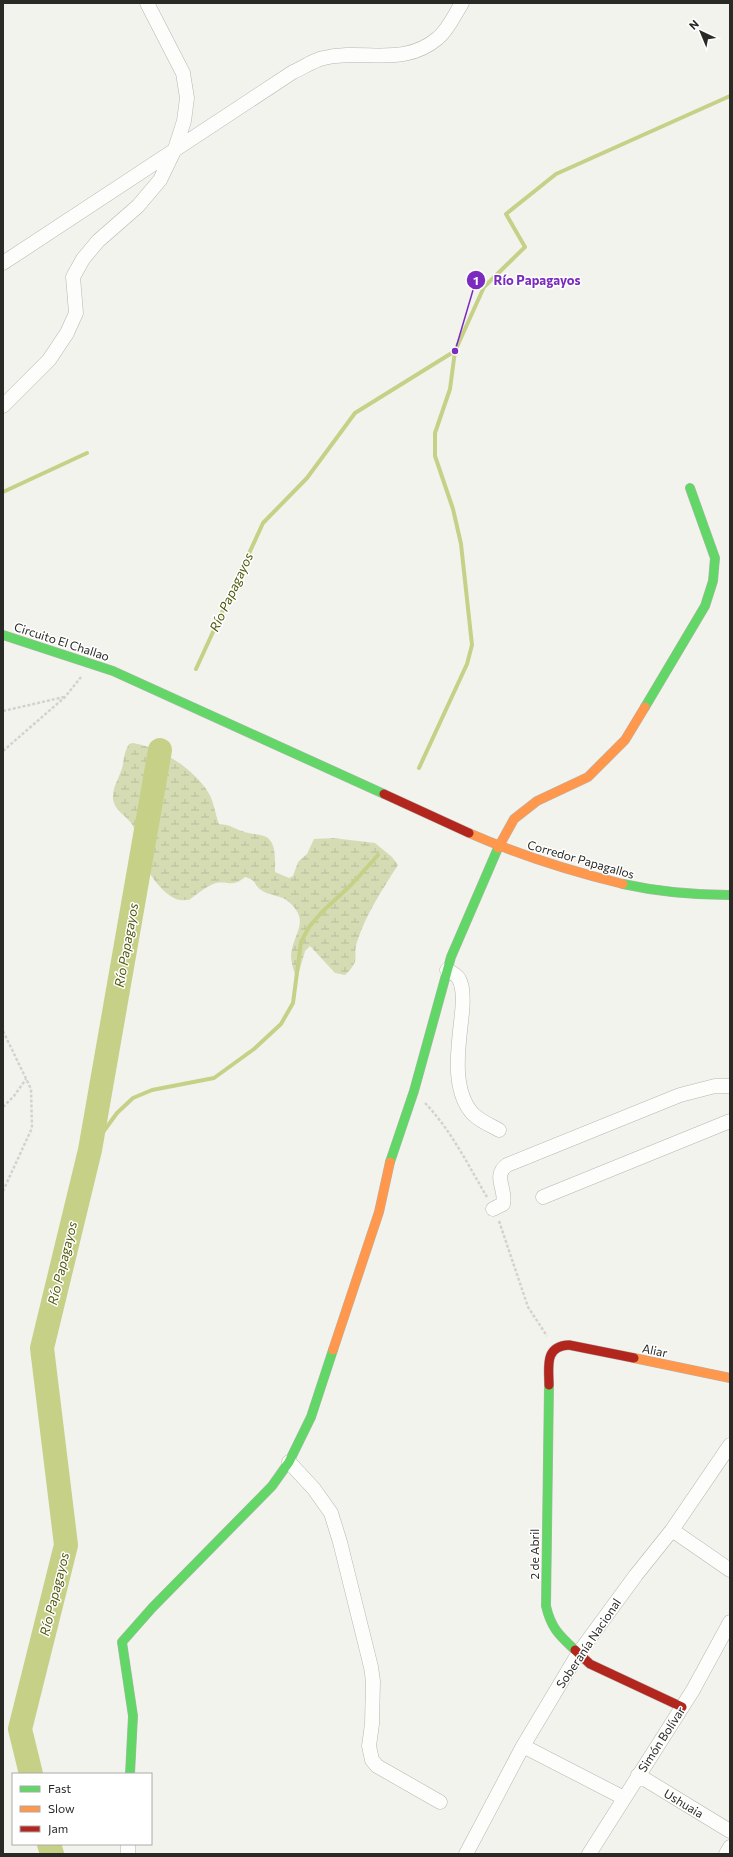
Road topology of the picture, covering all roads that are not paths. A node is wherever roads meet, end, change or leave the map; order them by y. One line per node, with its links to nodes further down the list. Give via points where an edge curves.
1 (147, 3): 3 (street, via 183,73 187,98 184,121)
2 (462, 3): 3 (street, via 440,37 423,50 404,55 355,54 323,58 293,72)
3 (175, 149): 4 (street); 5 (street, via 156,185 83,259 73,277 76,313 66,333 49,360)
4 (3, 263)
5 (3, 406)
6 (690, 488): 8 (street, via 715,558 713,581 705,606 625,740 588,777 537,801 514,819)
7 (3, 635): 8 (street, Circuito El Challao, via 113,671)
8 (499, 846): 9 (street, Corredor Papagallos, via 586,875 645,889 690,895); 10 (street)
9 (730, 895)
10 (447, 970): 13 (street, via 459,978 462,988 463,1004 457,1062 461,1092 474,1114); 19 (street, via 414,1091 392,1153 375,1224 311,1417)
11 (730, 1086): 15 (street, via 714,1086 680,1095 507,1165 502,1168 500,1180 505,1197 503,1204)
12 (730, 1121): 14 (street)
13 (499, 1130)
14 (543, 1197)
15 (493, 1209)
16 (574, 1346): 17 (street, Aliar); 23 (street, 2 de Abril, via 562,1345 555,1348 549,1359 546,1606 549,1620 557,1633)
17 (730, 1378)
18 (730, 1445): 20 (street, Soberanía Nacional)
19 (289, 1462): 26 (street, via 272,1486 122,1642 133,1716); 29 (street, via 314,1489 331,1513 340,1542 371,1667 372,1724 369,1746 372,1760 377,1766)
20 (672, 1530): 21 (street); 23 (street, Soberanía Nacional)
21 (730, 1570)
22 (730, 1622): 24 (street, Simón Bolívar)
23 (578, 1654): 24 (street, 2 de Abril, via 602,1671); 25 (street, Soberanía Nacional)
24 (682, 1707): 27 (street, Simón Bolívar)
25 (523, 1746): 28 (street); 32 (street, Soberanía Nacional)
26 (130, 1773)
27 (638, 1775): 28 (street, Simón Bolívar); 30 (street, Ushuaia)
28 (624, 1798): 33 (street, Simón Bolívar)
29 (440, 1802)
30 (730, 1832)
31 (730, 1848): 34 (street)
32 (466, 1854)
33 (589, 1854)
34 (726, 1854)

